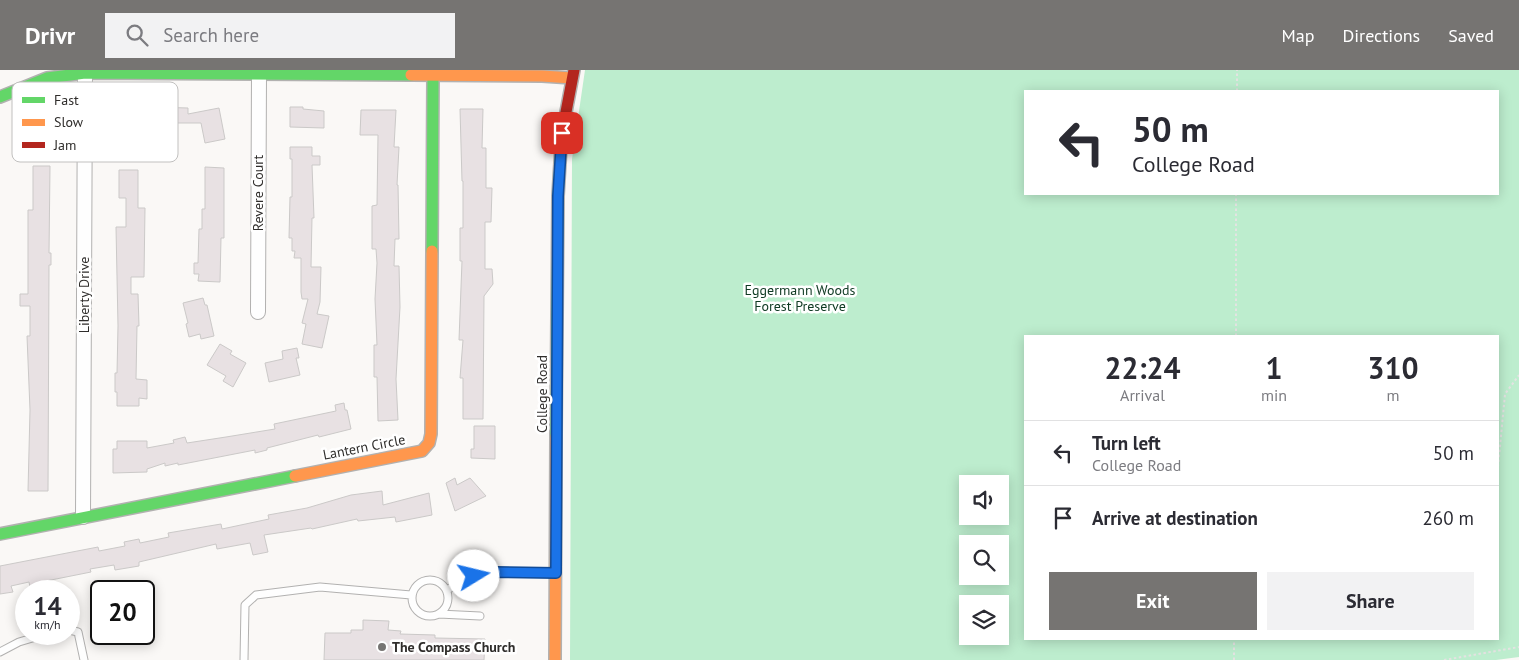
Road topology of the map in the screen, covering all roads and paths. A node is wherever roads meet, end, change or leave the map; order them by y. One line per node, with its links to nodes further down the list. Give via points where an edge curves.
1 (1237, 70): 8 (path)
2 (85, 73): 3 (street); 6 (street); 7 (street, Liberty Drive)
3 (259, 74): 5 (street); 13 (street, Revere Court)
4 (573, 74): 5 (street); 19 (street, College Road, via 562,133 558,196)
5 (433, 76): 17 (street, Lantern Circle, via 431,434 428,446 422,451)
6 (36, 82)
7 (85, 82)
8 (1237, 90)
9 (12, 92): 10 (street)
10 (0, 97)
11 (85, 162): 17 (street, Liberty Drive)
12 (1236, 195): 14 (path)
13 (258, 312)
14 (1236, 335)
15 (1519, 375): 16 (path, via 1505,394)
16 (1499, 456)
17 (84, 517): 18 (street, Lantern Circle)
18 (0, 534)
19 (556, 573): 20 (lane, via 496,572 474,576); 31 (street, College Road)
20 (447, 590): 21 (lane, via 441,583 427,579 418,583); 22 (lane, via 447,604)
21 (411, 595): 22 (lane, via 414,608 419,613 425,616); 30 (lane, via 320,587 256,595 245,605)
22 (438, 614): 23 (lane)
23 (480, 616)
24 (1235, 640): 32 (path)
25 (80, 641): 29 (lane)
26 (15, 644): 28 (lane)
27 (1519, 648): 33 (path)
28 (0, 652)
29 (84, 660)
30 (244, 660)
31 (555, 660)
32 (1234, 660)
33 (1444, 660)

